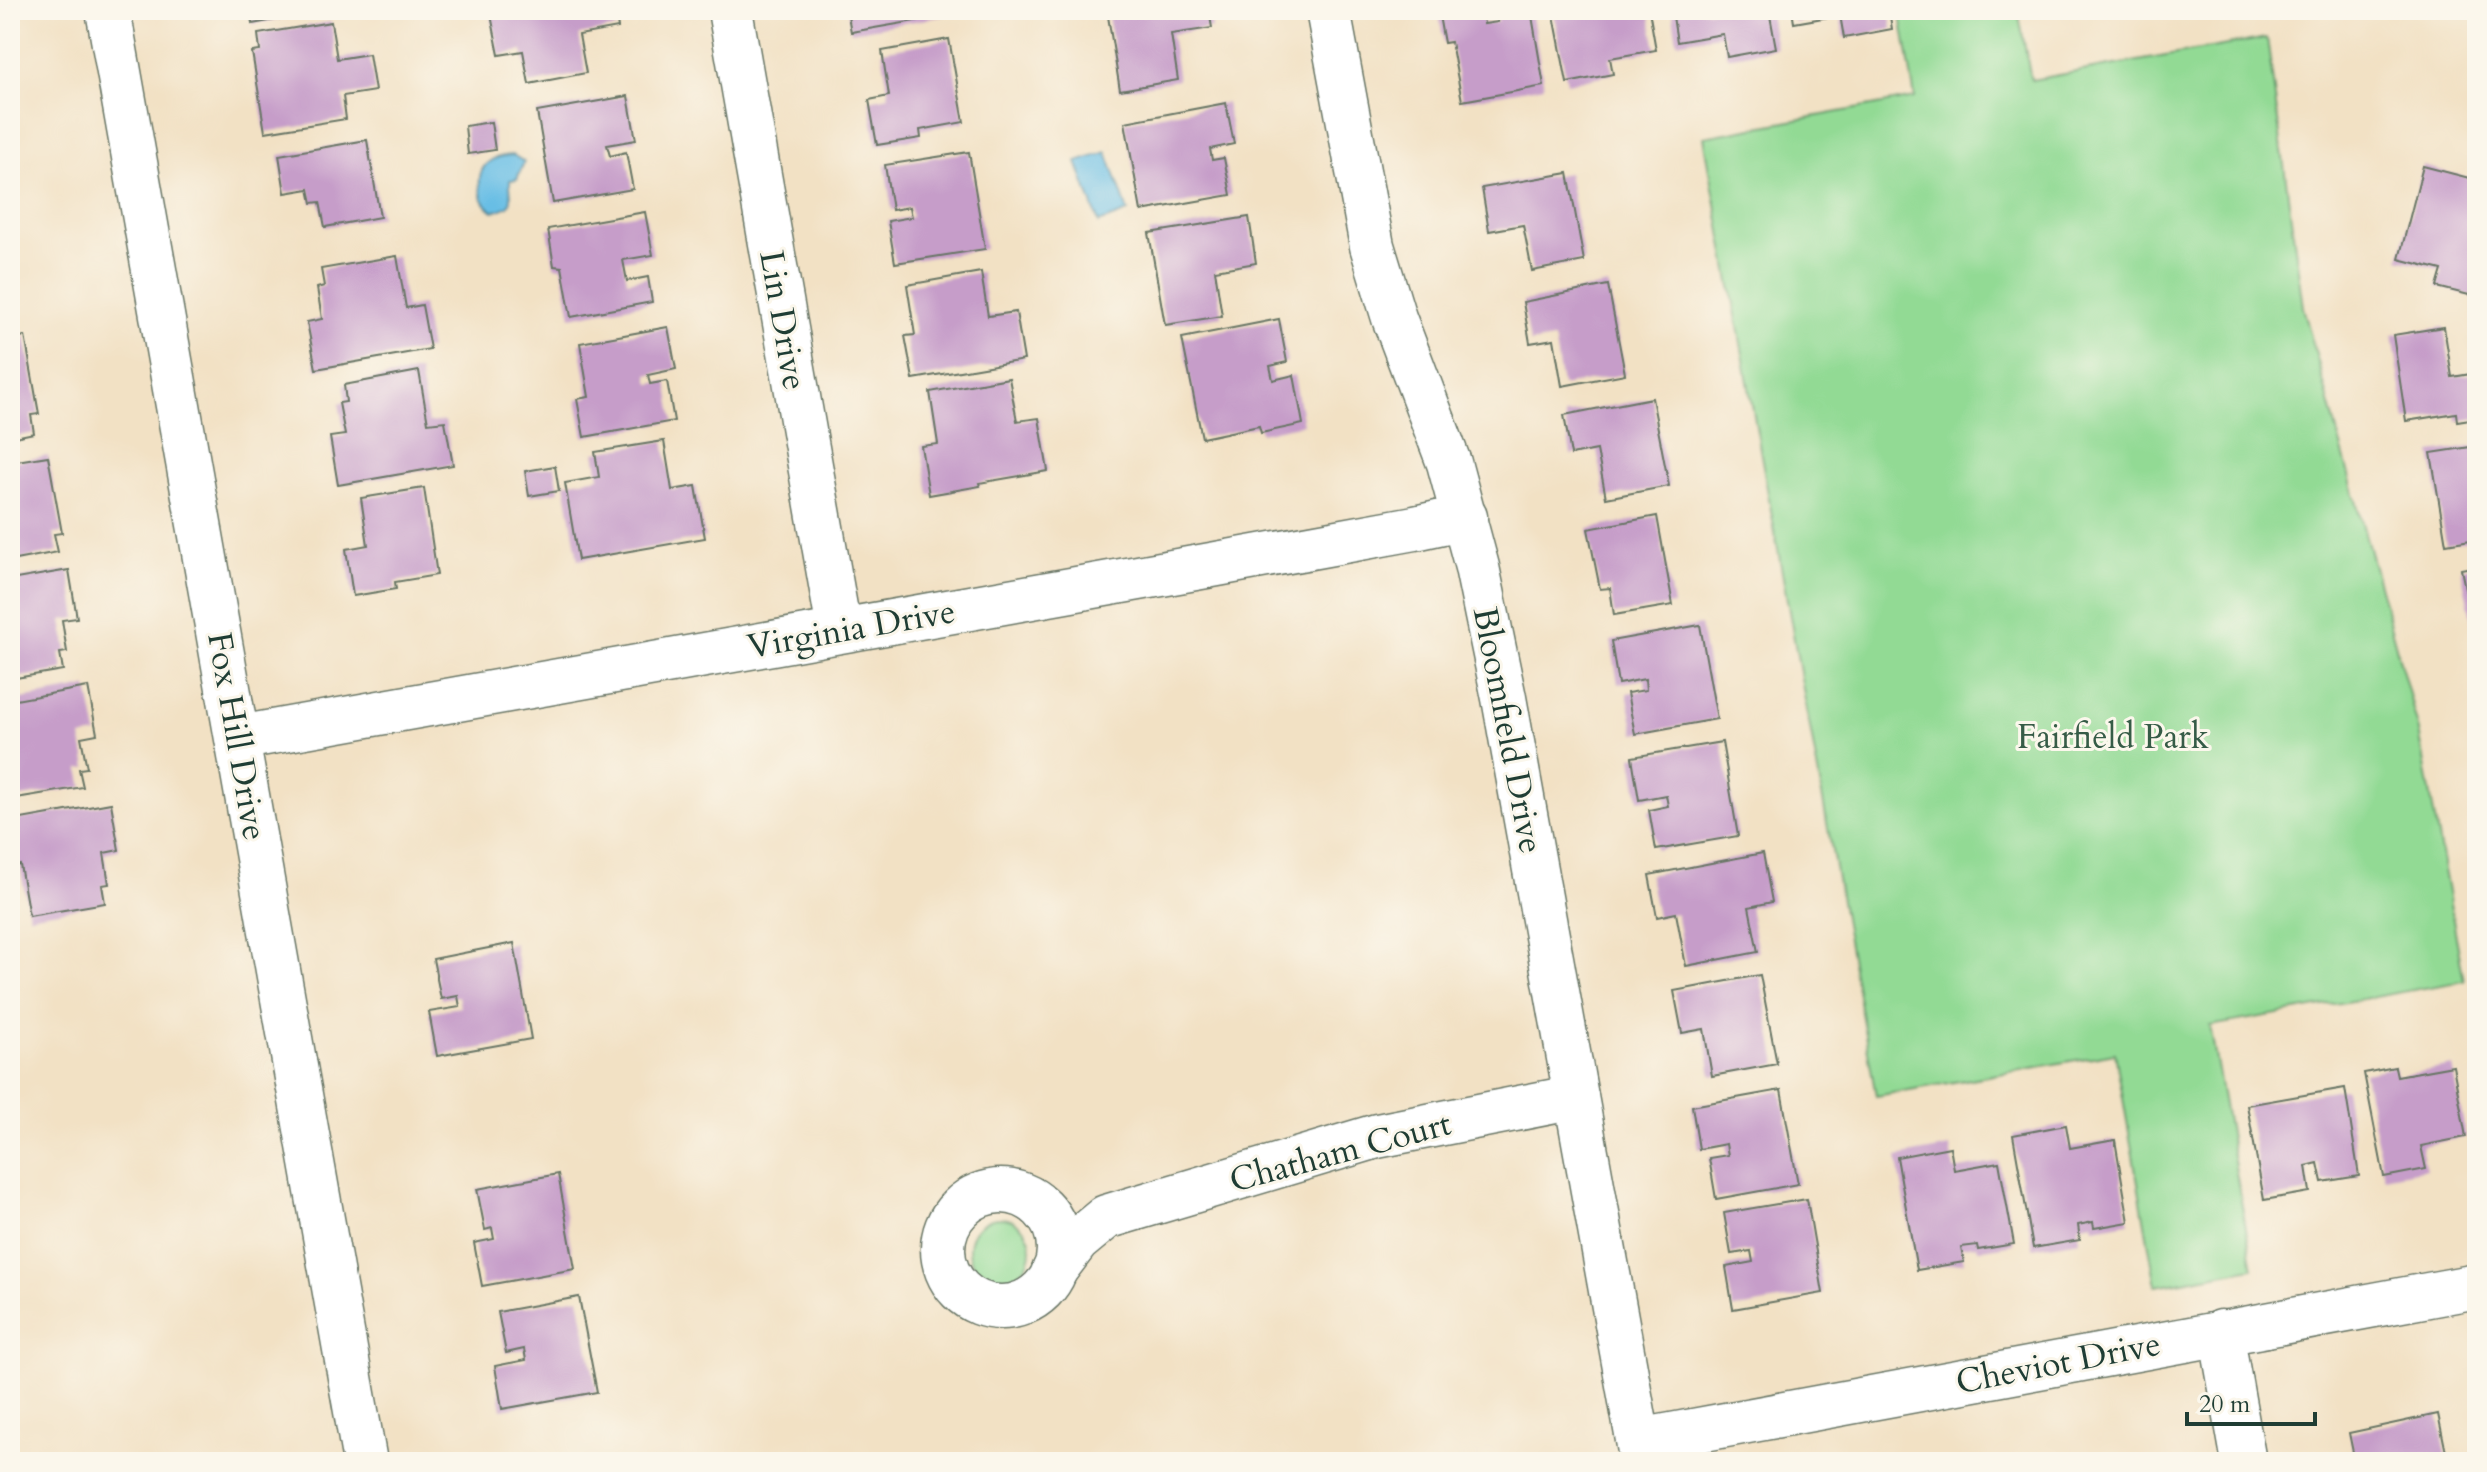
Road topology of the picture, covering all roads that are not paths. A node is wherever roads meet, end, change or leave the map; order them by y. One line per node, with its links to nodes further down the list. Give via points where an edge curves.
1 (108, 10): 6 (street, Fox Hill Drive)
2 (730, 10): 5 (street, Lin Drive)
3 (1328, 10): 4 (street, Bloomfield Drive, via 1372,246)
4 (1465, 517): 5 (street, Virginia Drive); 7 (street, Bloomfield Drive, via 1504,698)
5 (839, 630): 6 (street, Virginia Drive)
6 (238, 738): 14 (street, Fox Hill Drive)
7 (1576, 1097): 9 (street, Chatham Court, via 1377,1136); 13 (street, Bloomfield Drive)
8 (1035, 1202): 9 (street, Chatham Court); 10 (street, via 1057,1233); 10 (street, Chatham Court, via 999,1191 964,1204 951,1218 943,1255 959,1289 992,1306 1029,1300)
9 (1106, 1217): 10 (street, Chatham Court, via 1077,1241)
10 (1054, 1271)
11 (2477, 1286): 12 (street, Cheviot Drive)
12 (2221, 1332): 13 (street, Cheviot Drive); 15 (street)
13 (1640, 1452)
14 (365, 1462)
15 (2244, 1462)

